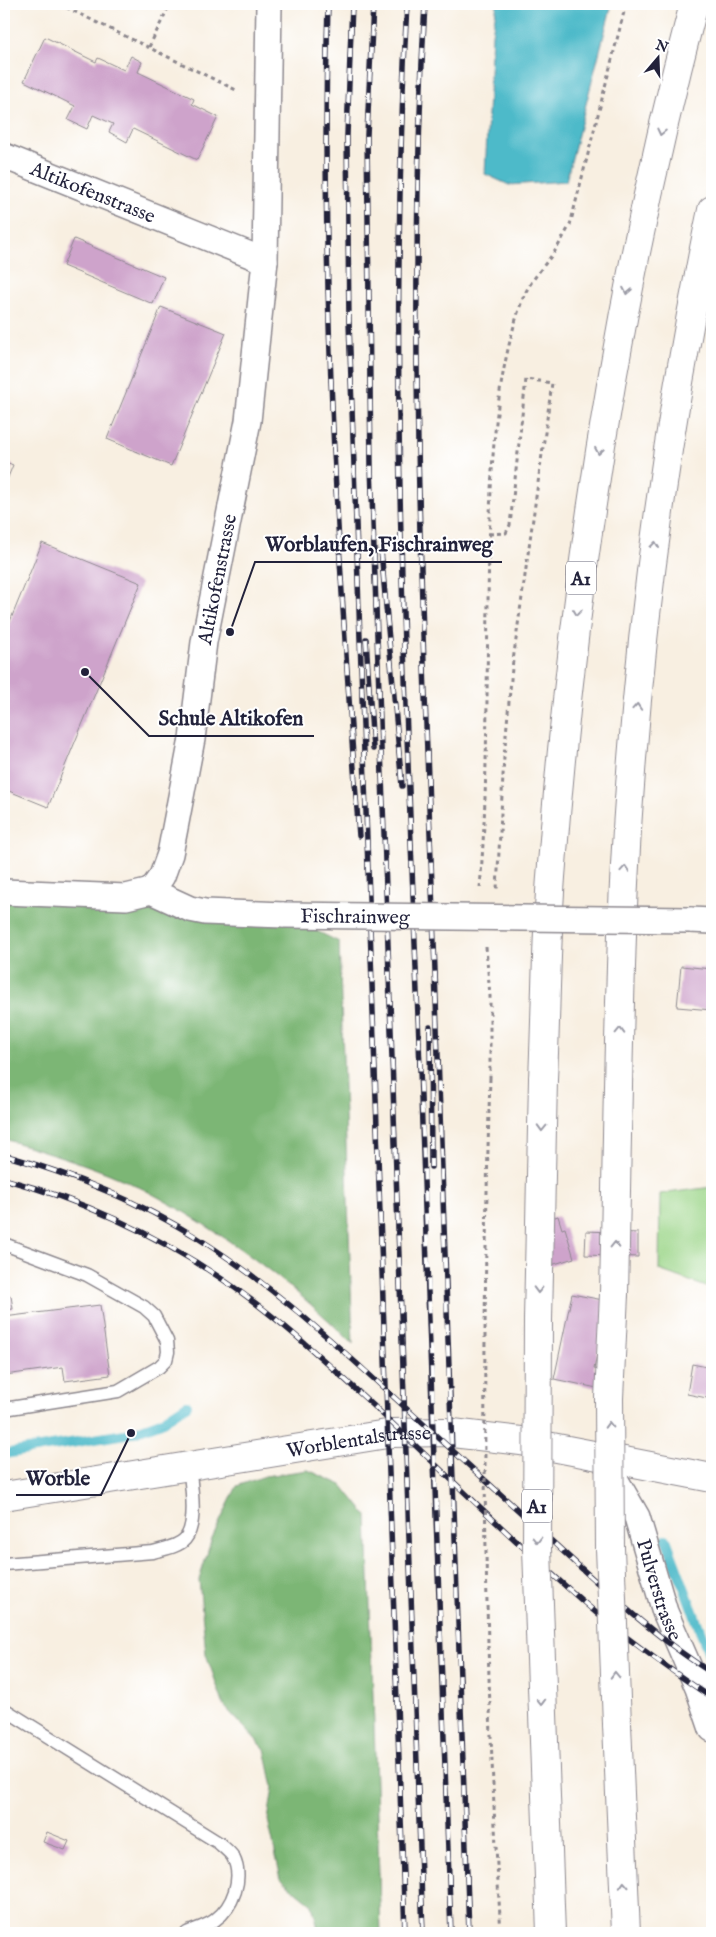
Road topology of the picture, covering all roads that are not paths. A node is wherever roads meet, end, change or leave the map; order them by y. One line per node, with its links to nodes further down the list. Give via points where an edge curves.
1 (269, 4): 5 (street, Altikofenstrasse)
2 (694, 4): 19 (main road, A1, one-way to 19, bridge, via 632,261 615,352 566,693 552,870 543,1079 537,1549)
3 (4, 156): 5 (street, Altikofenstrasse)
4 (712, 210): 20 (main road, one-way to 4, bridge, via 610,1548 609,1438 624,882 638,691 667,451)
5 (266, 261): 6 (street, Altikofenstrasse, via 248,421 204,642 192,739 166,867)
6 (151, 891): 7 (street, via 126,897); 8 (street, Fischrainweg, bridge, via 190,909 205,912)
7 (4, 892)
8 (701, 920)
9 (4, 1244): 10 (lane, via 87,1275 144,1307 158,1323 167,1341 168,1352 159,1367 118,1391)
10 (4, 1409)
11 (601, 1455): 12 (main road, Worblentalstrasse, via 444,1432 393,1433); 13 (main road, Worblentalstrasse); 17 (street, Pulverstrasse, via 637,1517 665,1612)
12 (190, 1466): 14 (main road, Worblentalstrasse); 15 (lane, via 193,1513 190,1527 185,1539 171,1547 153,1552)
13 (712, 1478)
14 (4, 1496)
15 (4, 1564)
16 (4, 1709): 18 (lane, via 219,1843 232,1856 236,1883 227,1909 214,1922)
17 (712, 1729)
18 (187, 1933)
19 (551, 1933)
20 (626, 1933)

